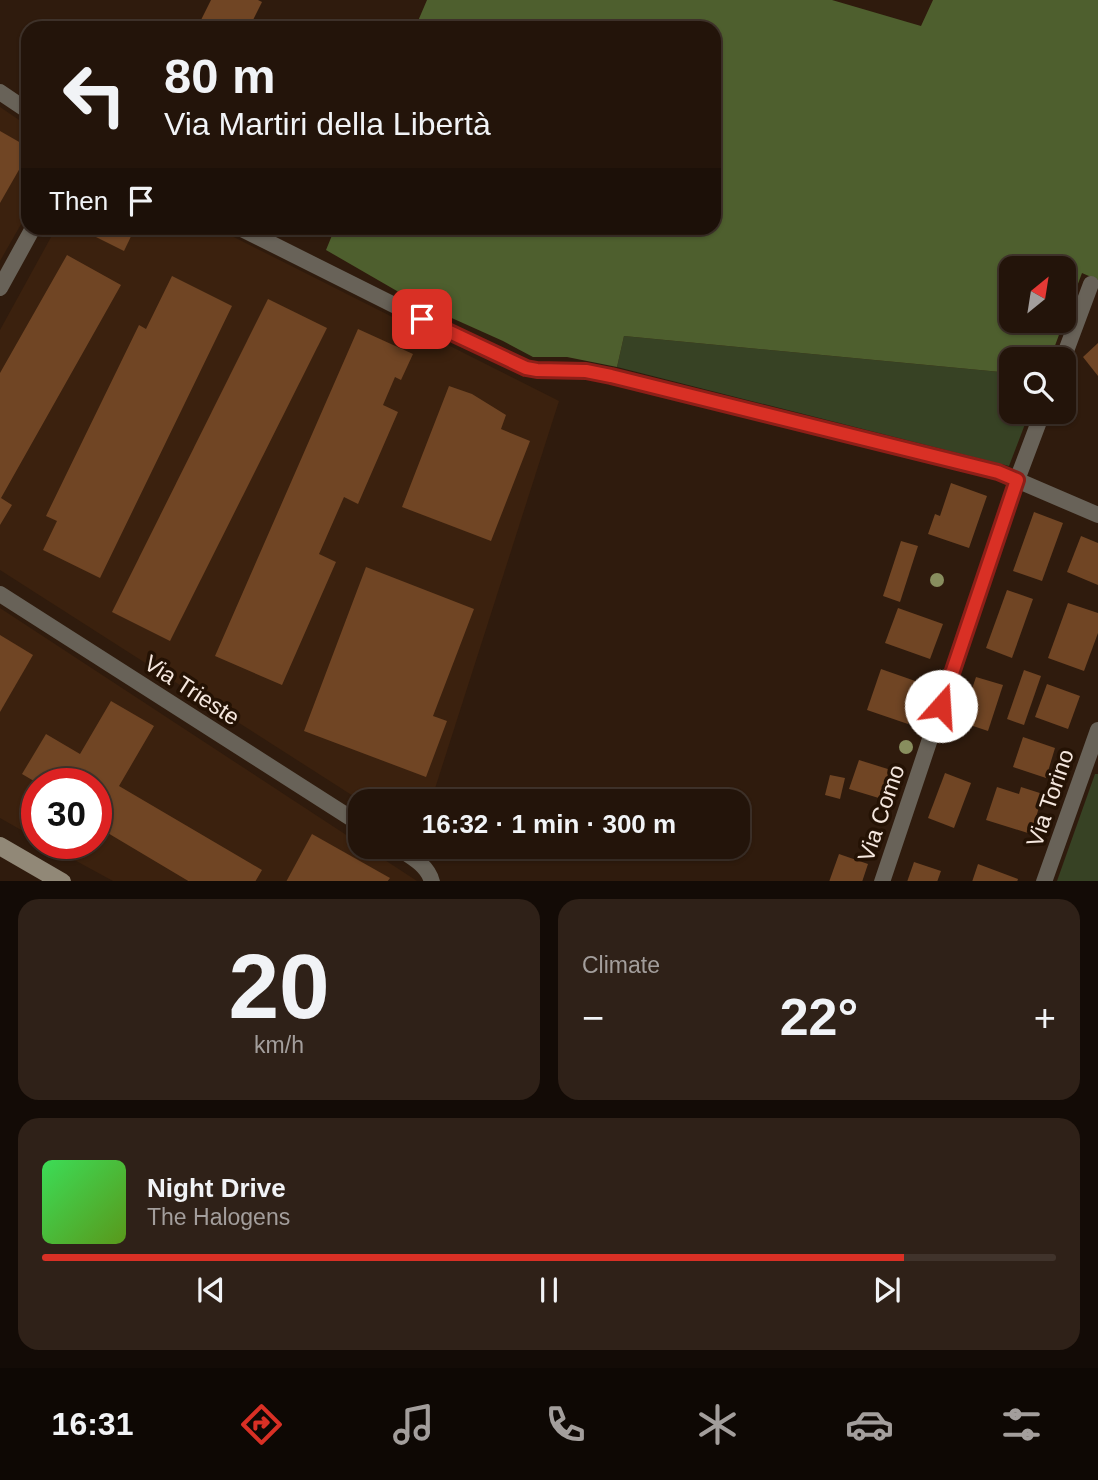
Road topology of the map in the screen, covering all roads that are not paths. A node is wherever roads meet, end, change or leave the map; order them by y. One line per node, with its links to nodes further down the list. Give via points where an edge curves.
1 (0, 92): 2 (street)
2 (21, 106)
3 (29, 235): 6 (street)
4 (254, 235): 9 (street, via 526,368 611,376)
5 (1091, 285): 7 (street)
6 (0, 288)
7 (1068, 347)
8 (1038, 424): 9 (street, Via Como)
9 (1017, 480): 10 (street); 18 (street, Via Como)
10 (1098, 515)
11 (0, 594): 13 (street, Via Trieste)
12 (1098, 730): 19 (street, Via Torino)
13 (348, 816)
14 (0, 846): 16 (street)
15 (414, 859): 17 (street)
16 (62, 881)
17 (432, 881)
18 (882, 881)
19 (1044, 881)

